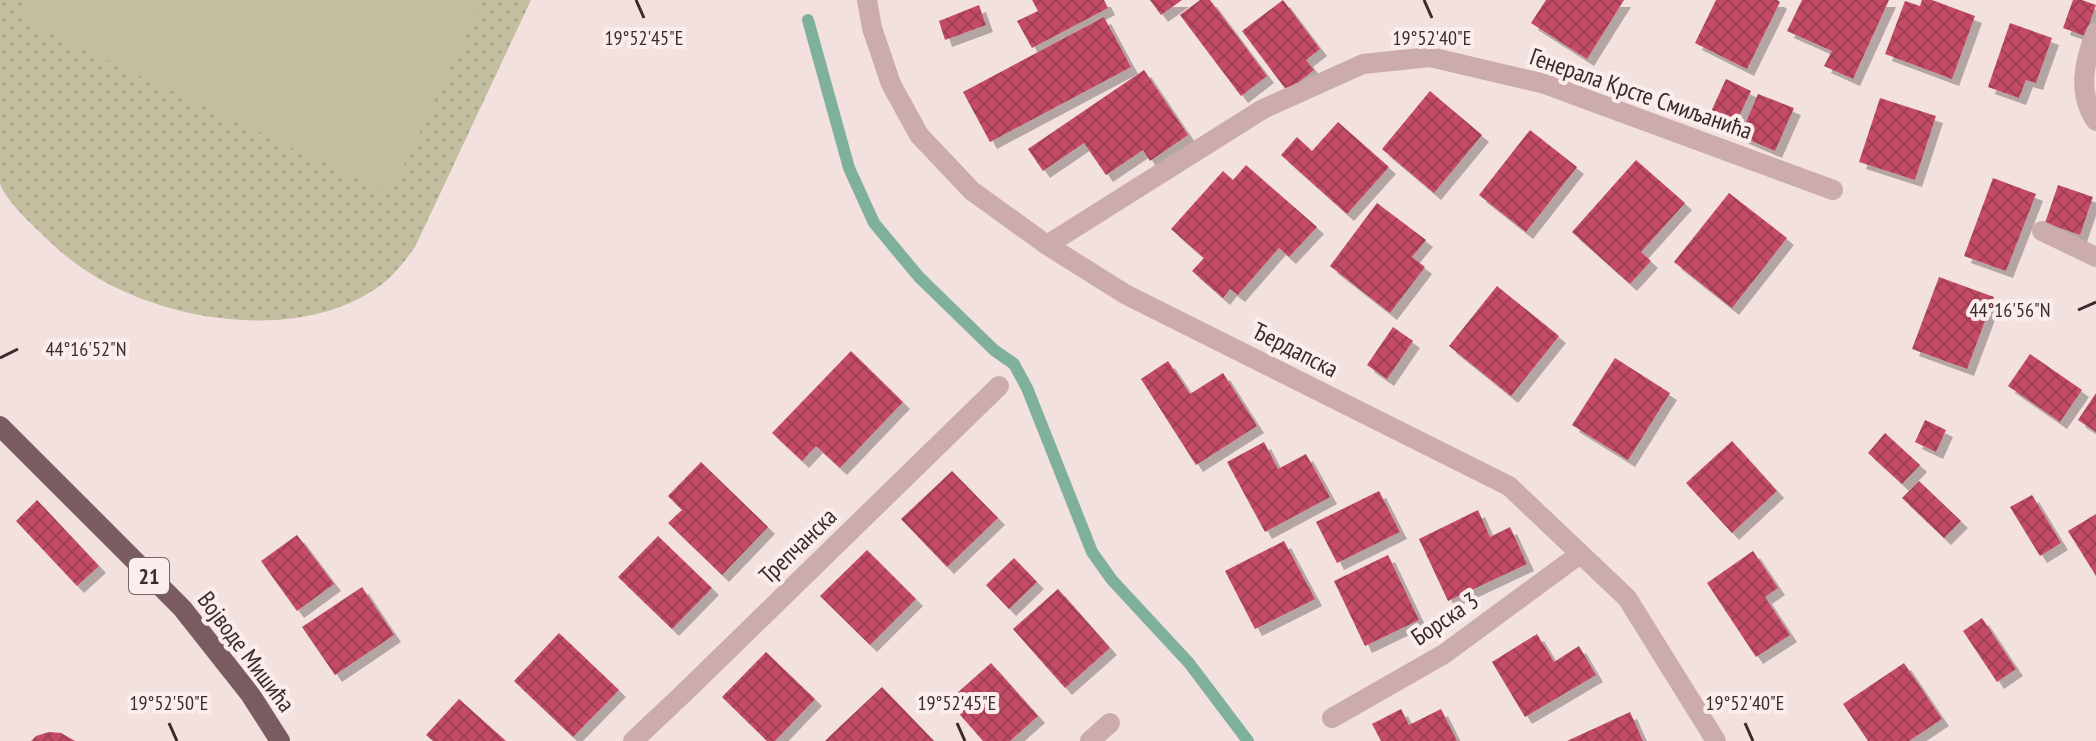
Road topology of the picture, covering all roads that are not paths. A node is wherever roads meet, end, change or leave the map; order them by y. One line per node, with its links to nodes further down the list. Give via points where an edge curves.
1 (867, 0): 6 (street, Ђердапска, via 891,84 919,135 972,191)
2 (2096, 32): 3 (street, via 2086,55 2083,85)
3 (2096, 121)
4 (1833, 190): 6 (street, Генерала Крсте Смиљанића, via 1545,84 1430,57 1363,64 1263,109)
5 (2042, 231): 7 (street)
6 (1047, 245): 10 (street, Ђердапска, via 1125,294 1509,486)
7 (2096, 257)
8 (999, 386): 14 (street, Трепчанска)
9 (0, 426): 13 (main road, Војводе Мишића / 21, via 182,608)
10 (1580, 554): 11 (street, Борска 3, via 1444,654); 16 (street, Ђердапска, via 1627,598)
11 (1332, 718)
12 (1110, 723): 15 (street)
13 (280, 741)
14 (633, 741)
15 (1090, 741)
16 (1716, 741)

